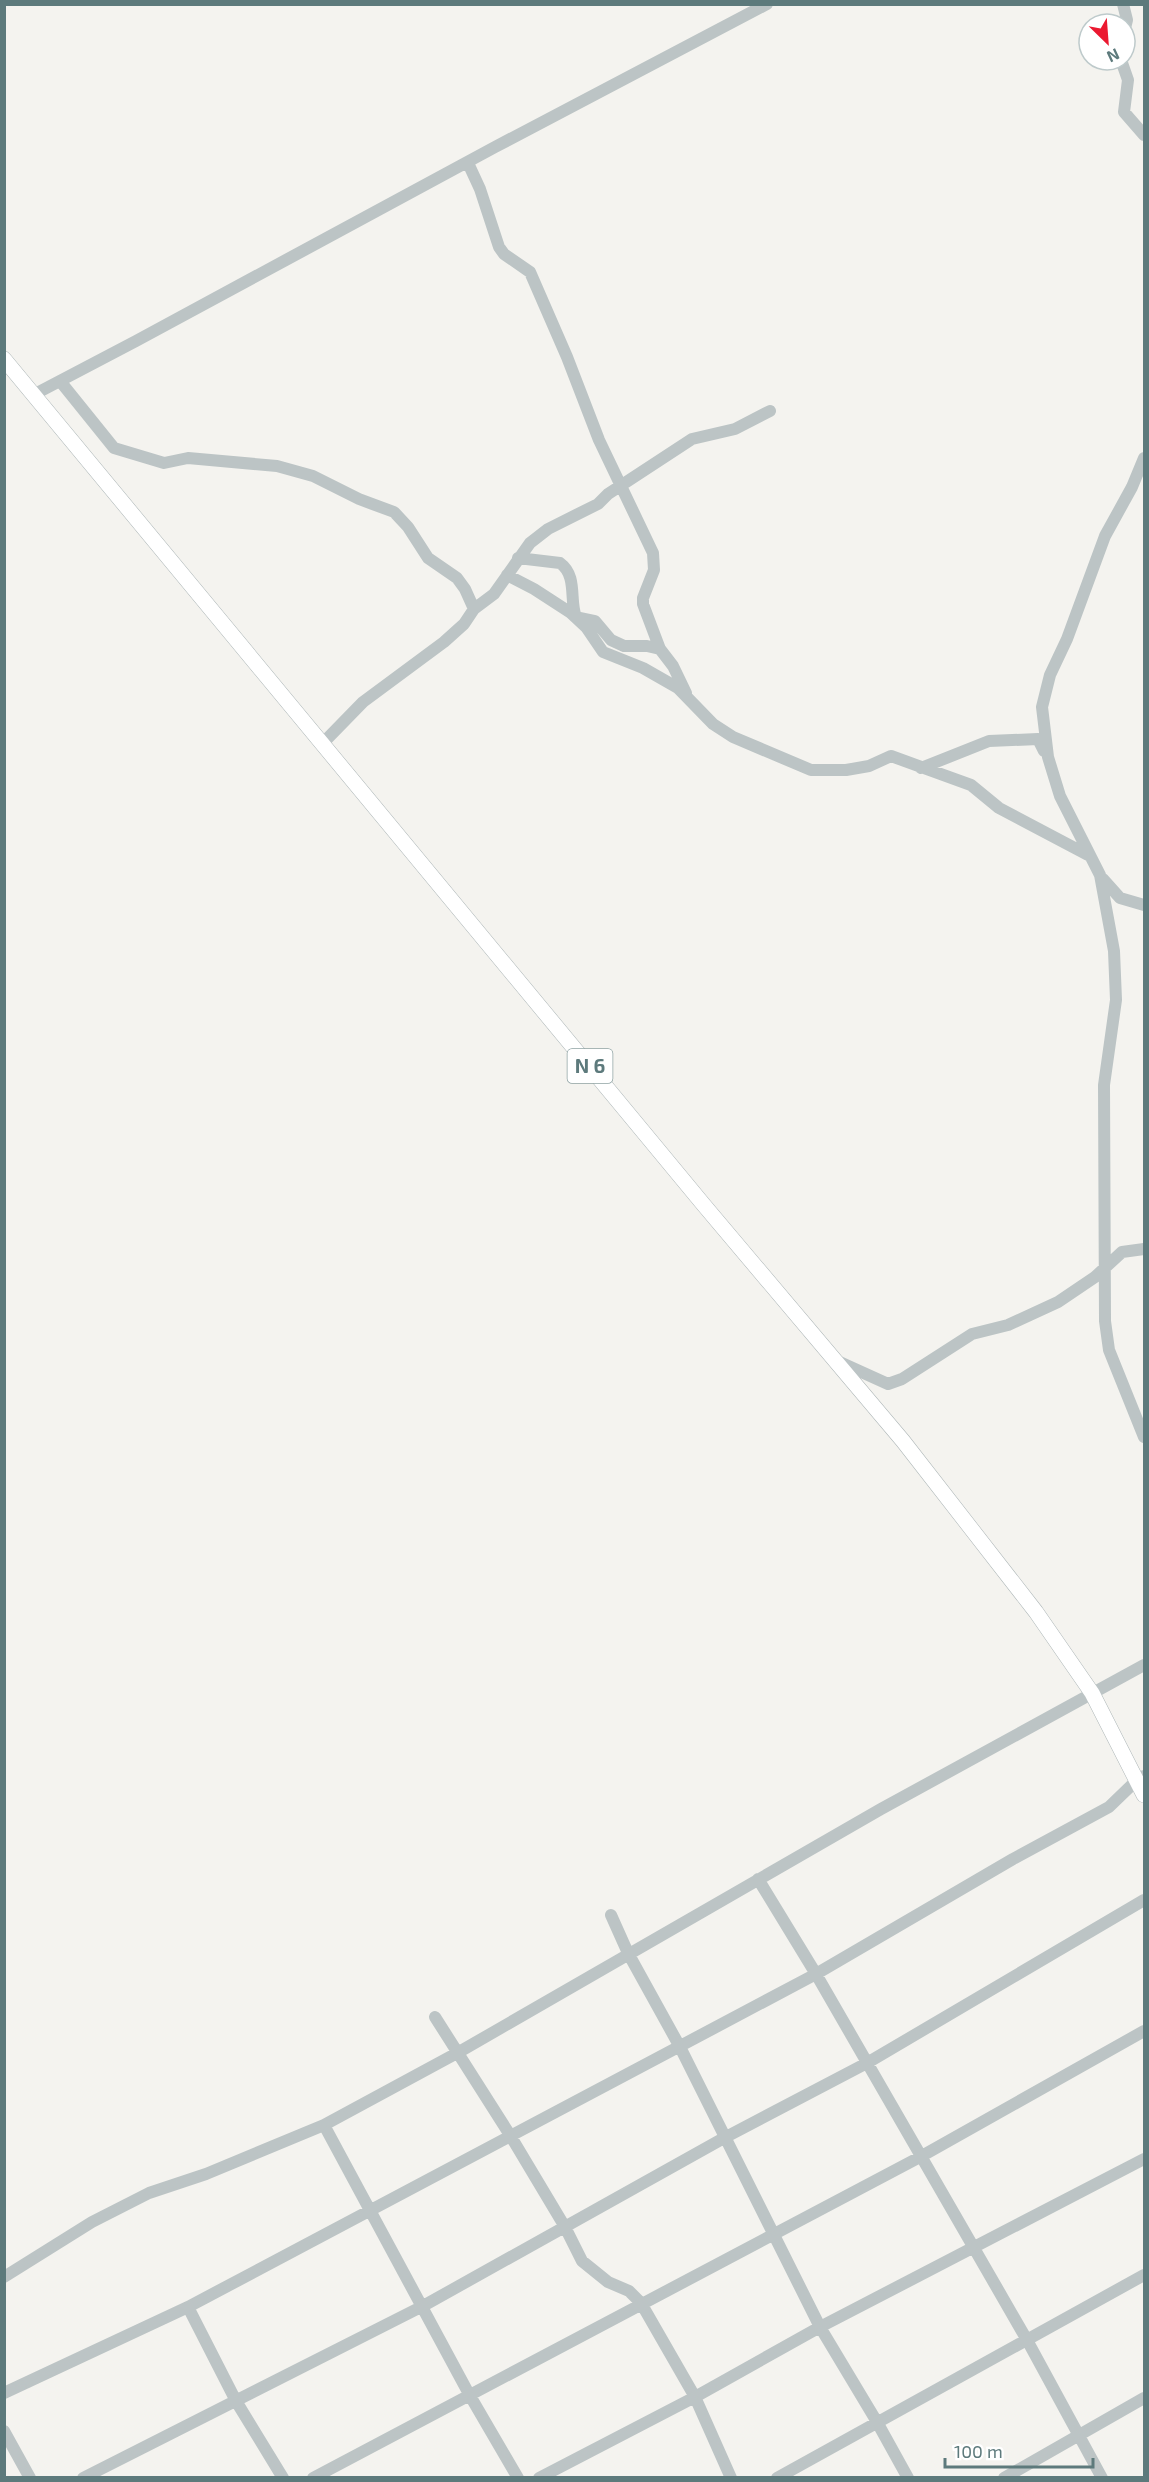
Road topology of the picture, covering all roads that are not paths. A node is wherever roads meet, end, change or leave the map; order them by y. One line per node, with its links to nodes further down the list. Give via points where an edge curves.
1 (767, 4): 4 (street)
2 (1125, 72): 3 (street, via 1128,80 1124,112)
3 (1144, 135)
4 (468, 163): 6 (street); 10 (street, via 499,247 530,272)
5 (4, 359): 7 (main road, N 6)
6 (60, 381): 7 (street); 13 (street, via 114,448 124,452 164,463 188,458 277,466 313,476 394,512 428,558 457,578)
7 (35, 394): 17 (main road, N 6)
8 (770, 411): 10 (street, via 735,429 692,439)
9 (1144, 458): 18 (street, via 1106,536 1050,675 1042,707)
10 (619, 486): 11 (street, via 598,504 548,529); 15 (street, via 652,553 654,570 643,598)
11 (518, 558): 12 (street); 14 (street, via 565,567)
12 (507, 575): 13 (street, via 494,594); 14 (street)
13 (474, 609): 17 (street, via 444,642 363,702)
14 (576, 617): 15 (street, via 595,621 611,640 624,646); 16 (street, via 603,652 678,687)
15 (660, 649): 16 (street, via 673,666)
16 (689, 702): 19 (street, via 734,737 811,770 869,766 891,756)
17 (323, 743): 25 (main road, N 6)
18 (1048, 757): 19 (street, via 1038,739 989,741); 20 (street, via 1060,796)
19 (921, 768): 20 (street, via 971,785 999,808)
20 (1088, 855): 21 (street)
21 (1100, 875): 22 (street, via 1120,898); 24 (street, via 1114,951 1116,1000 1104,1085)
22 (1144, 905)
23 (1144, 1249): 24 (street, via 1122,1252)
24 (1104, 1268): 25 (street, via 1058,1302 1008,1325 972,1334 888,1384); 26 (street, via 1109,1350)
25 (835, 1360): 28 (main road, N 6, via 1036,1612)
26 (1144, 1437)
27 (1144, 1665): 28 (street)
28 (1092, 1693): 29 (main road, N 6); 31 (street)
29 (1141, 1778): 30 (main road, N 6); 35 (street, via 1109,1807)
30 (1144, 1795)
31 (759, 1879): 34 (street); 35 (street)
32 (1144, 1900): 40 (street)
33 (611, 1915): 34 (street)
34 (628, 1953): 38 (street); 39 (street)
35 (816, 1974): 38 (street); 40 (street)
36 (435, 2017): 39 (street)
37 (1144, 2031): 44 (street)
38 (680, 2047): 42 (street); 43 (street)
39 (459, 2052): 41 (street); 42 (street)
40 (867, 2063): 43 (street); 44 (street)
41 (324, 2125): 46 (street); 51 (street, via 149,2193 92,2222)
42 (510, 2135): 46 (street); 47 (street)
43 (724, 2138): 47 (street); 48 (street)
44 (920, 2157): 48 (street); 49 (street)
45 (1144, 2159): 49 (street)
46 (372, 2211): 53 (street); 54 (street)
47 (565, 2227): 52 (street, via 582,2261); 53 (street)
48 (773, 2233): 52 (street); 55 (street)
49 (973, 2247): 55 (street); 56 (street)
50 (1144, 2275): 56 (street)
51 (4, 2277)
52 (642, 2303): 58 (street); 59 (street)
53 (423, 2306): 58 (street); 61 (street)
54 (188, 2307): 57 (street); 61 (street)
55 (820, 2327): 59 (street); 62 (street)
56 (1028, 2340): 62 (street); 64 (street)
57 (4, 2393)
58 (469, 2394): 68 (street); 69 (street)
59 (695, 2397): 70 (street); 71 (street)
60 (1144, 2398): 64 (street)
61 (236, 2401): 66 (street); 67 (street)
62 (877, 2422): 72 (street); 73 (street)
63 (4, 2431): 65 (street)
64 (1078, 2435): 74 (street); 75 (street)
65 (30, 2478)
66 (83, 2478)
67 (283, 2478)
68 (313, 2478)
69 (518, 2478)
70 (539, 2478)
71 (731, 2478)
72 (777, 2478)
73 (908, 2478)
74 (1004, 2478)
75 (1102, 2478)

